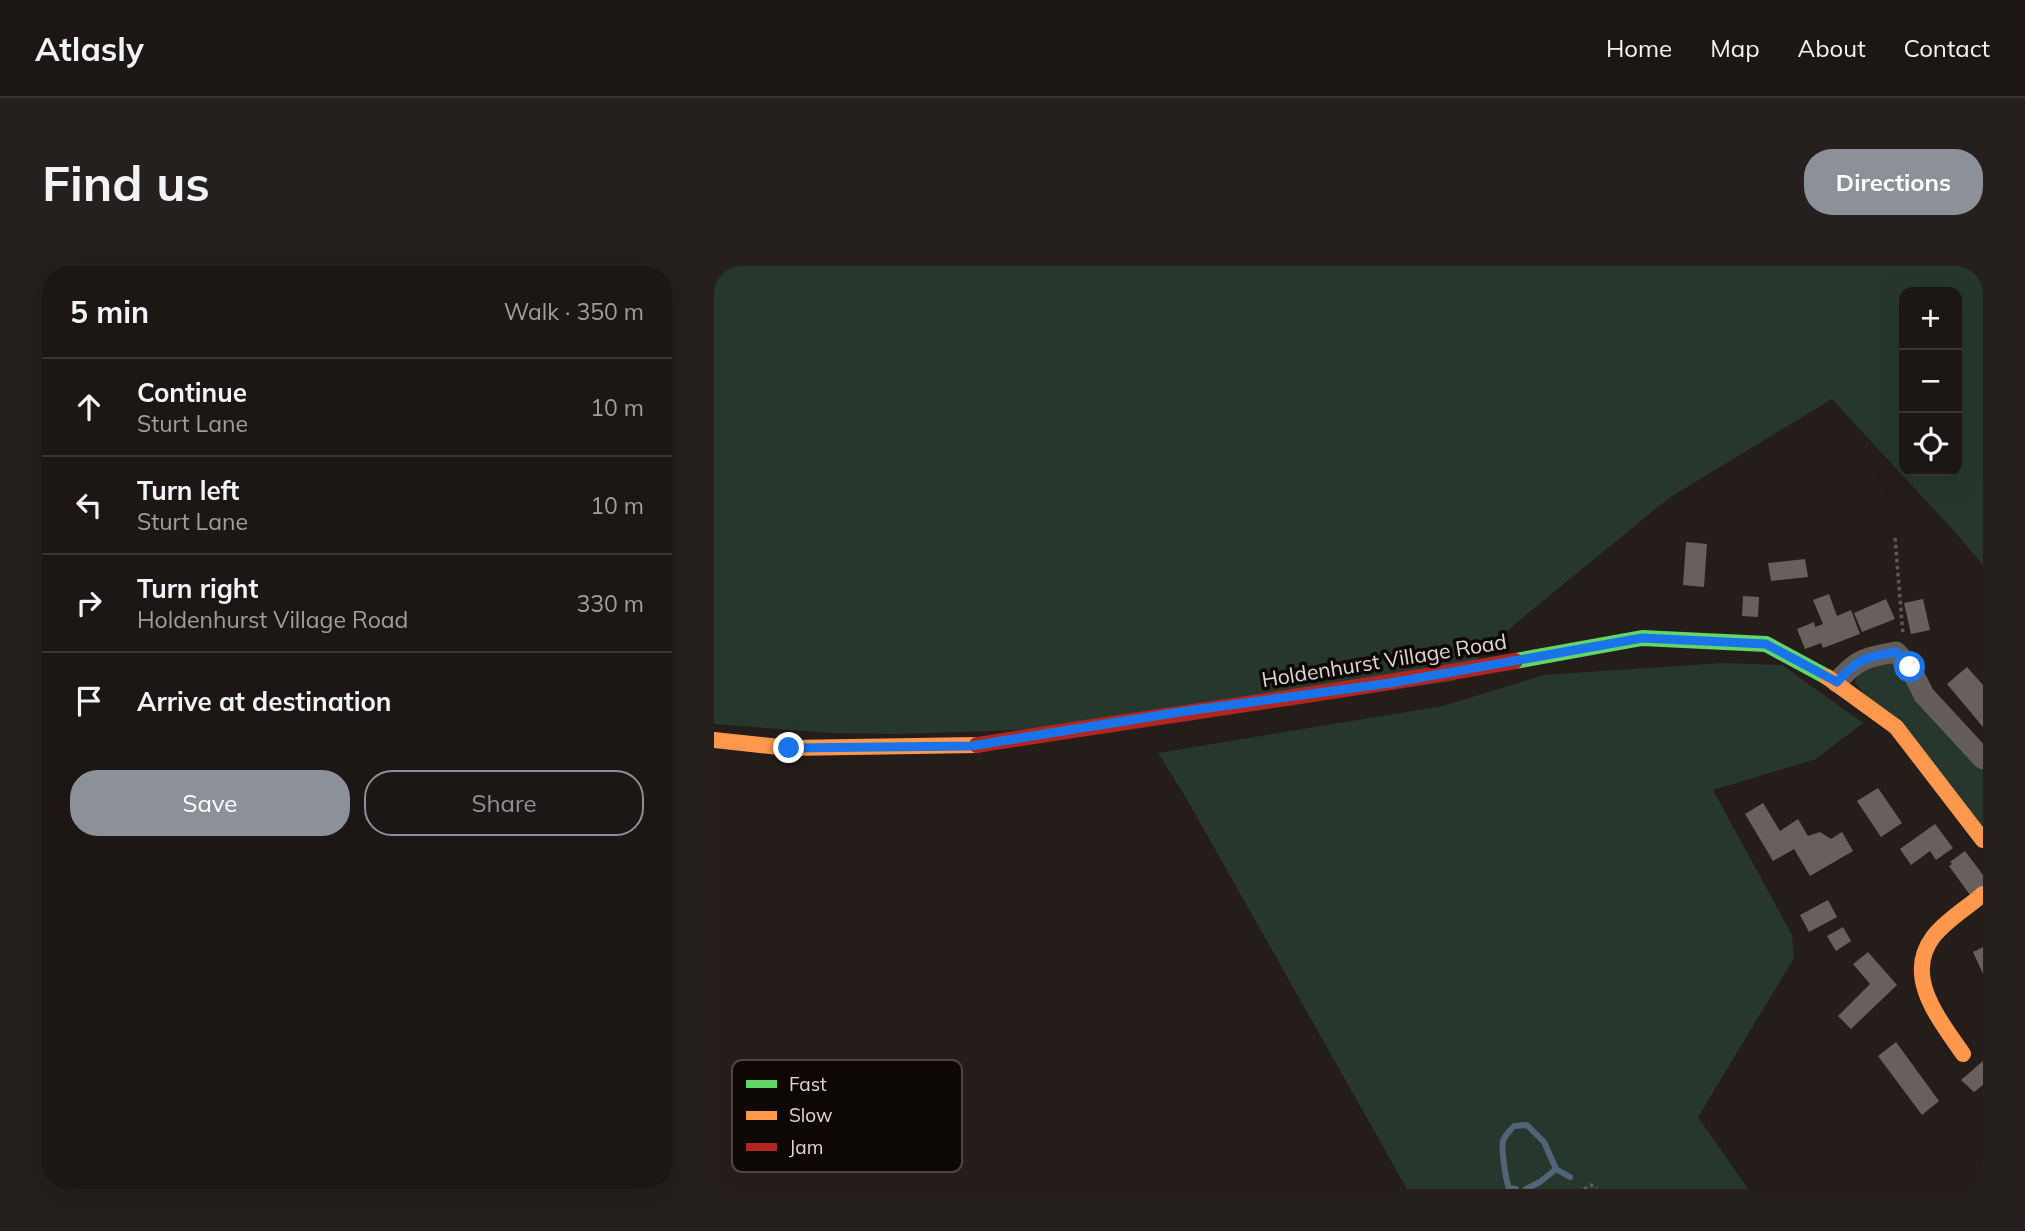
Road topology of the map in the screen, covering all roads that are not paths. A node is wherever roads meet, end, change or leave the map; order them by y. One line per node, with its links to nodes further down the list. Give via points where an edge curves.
1 (1837, 682): 2 (street, Holdenhurst Village Road, via 1766,644 1642,638 1390,683 971,746 789,748); 3 (street, via 1857,662 1896,652 1910,667 1924,695); 4 (street, Holdenhurst Village Road, via 1896,727)
2 (714, 740)
3 (1983, 759)
4 (1983, 840)
5 (1983, 894): 6 (street, via 1932,937 1920,960 1926,996)
6 (1964, 1054)

